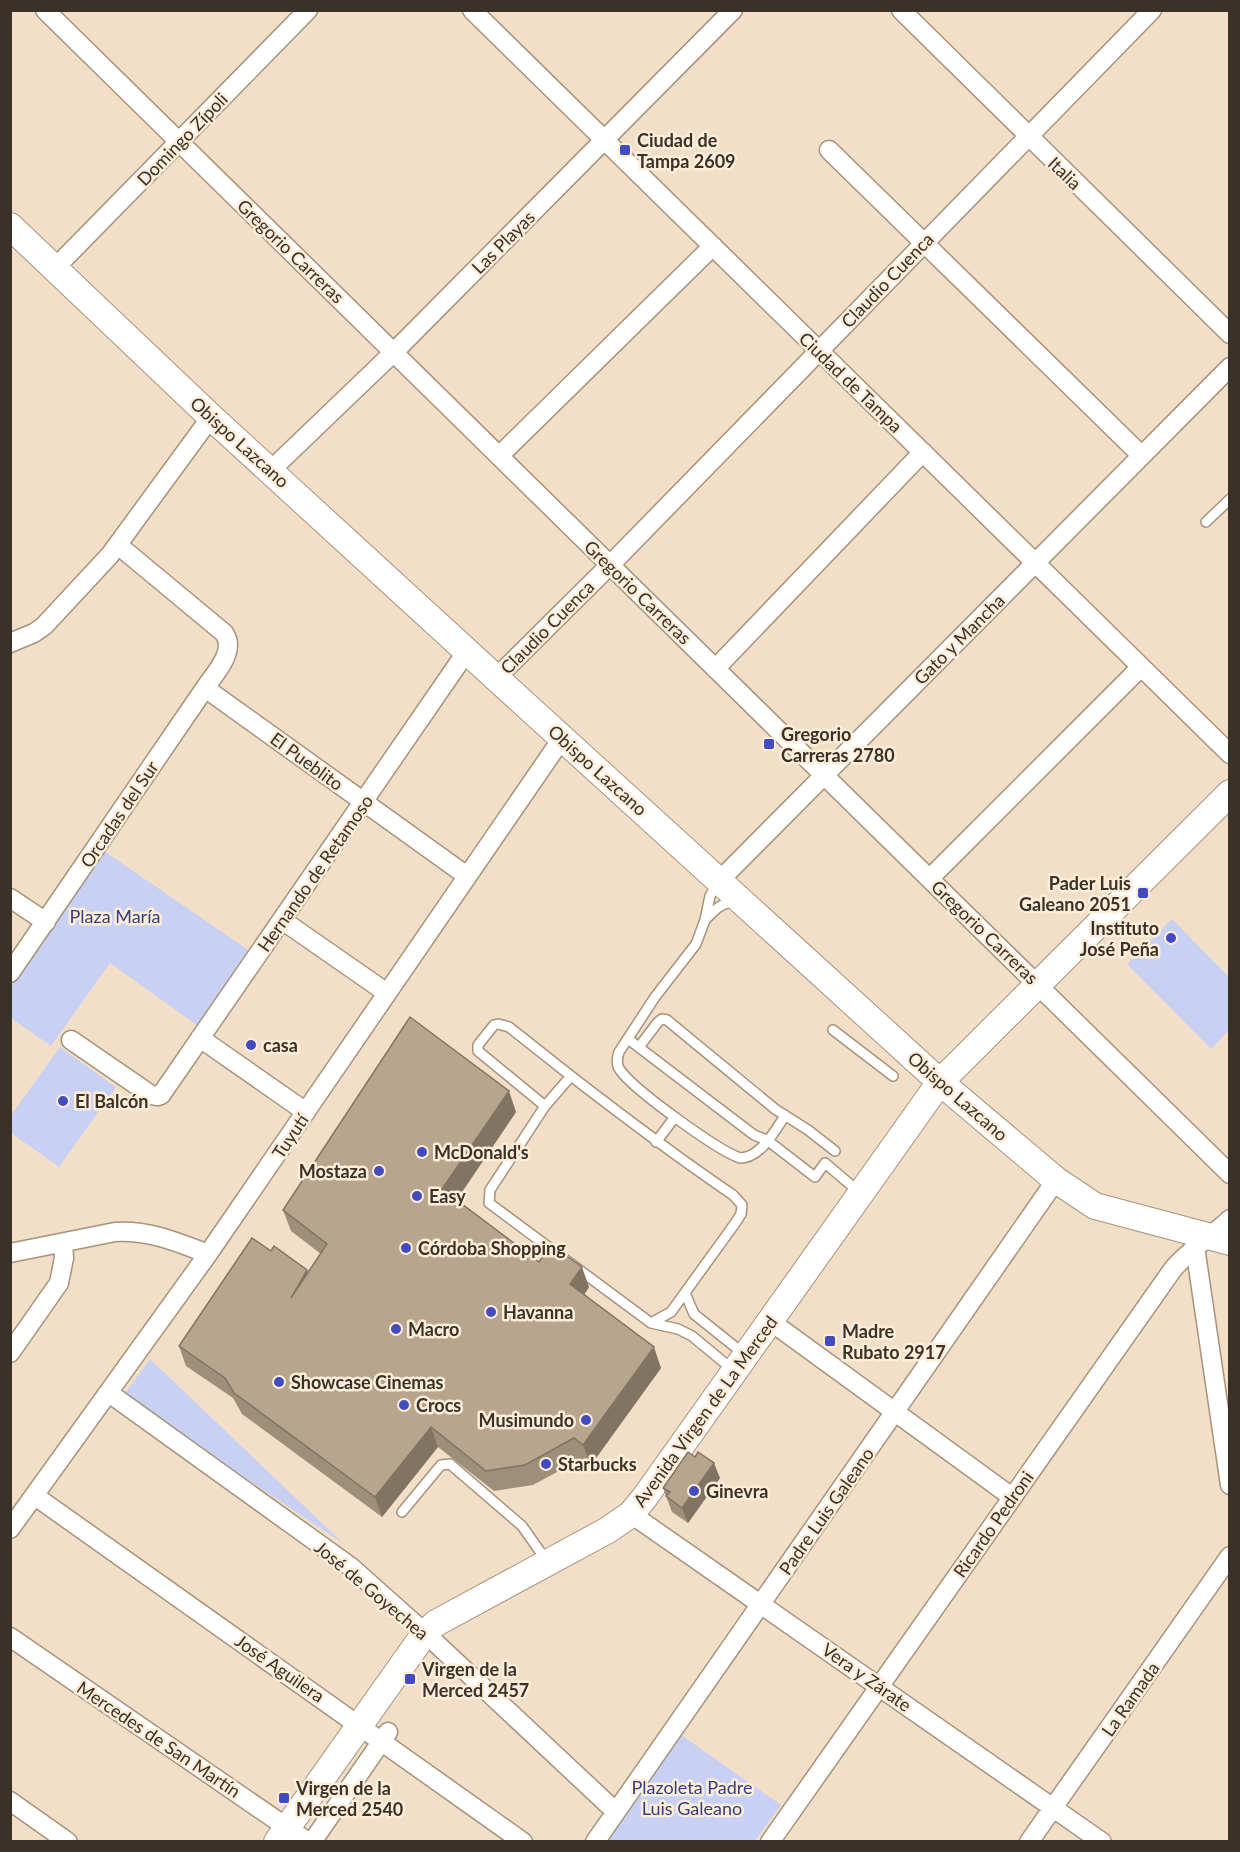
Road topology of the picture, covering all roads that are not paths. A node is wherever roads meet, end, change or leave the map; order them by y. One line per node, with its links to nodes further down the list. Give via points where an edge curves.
1 (45, 10): 9 (street, Gregorio Carreras)
2 (308, 10): 9 (street, Domingo Zípoli)
3 (472, 10): 8 (street, Ciudad de Tampa)
4 (733, 10): 8 (street, Las Playas)
5 (901, 10): 7 (street, Italia)
6 (1152, 10): 7 (street, Claudio Cuenca)
7 (1028, 136): 12 (street, Claudio Cuenca); 15 (street, Italia)
8 (604, 139): 13 (street, Ciudad de Tampa); 17 (street, Las Playas)
9 (178, 142): 14 (street, Domingo Zípoli); 17 (street, Gregorio Carreras)
10 (829, 150): 12 (street)
11 (10, 226): 14 (main road, Obispo Lazcano)
12 (924, 243): 16 (street, Claudio Cuenca); 21 (street)
13 (713, 246): 16 (street, Ciudad de Tampa); 22 (street)
14 (55, 268): 19 (main road, Obispo Lazcano)
15 (1230, 334)
16 (819, 350): 20 (street, Ciudad de Tampa); 28 (street, Claudio Cuenca)
17 (394, 352): 22 (street, Gregorio Carreras); 23 (street, Las Playas)
18 (1230, 367): 21 (street, Gato y Mancha)
19 (211, 417): 23 (main road, Obispo Lazcano); 26 (street)
20 (923, 452): 27 (street, Ciudad de Tampa); 32 (street)
21 (1141, 455): 27 (street, Gato y Mancha)
22 (499, 456): 28 (street, Gregorio Carreras)
23 (271, 470): 30 (main road, Obispo Lazcano)
24 (1230, 499): 25 (lane)
25 (1206, 522)
26 (118, 545): 29 (street, via 44,626); 34 (street, Orcadas del Sur, via 224,633 228,640 226,655)
27 (1035, 563): 31 (street, Ciudad de Tampa); 37 (street, Gato y Mancha)
28 (610, 565): 32 (street, Gregorio Carreras); 33 (street, Claudio Cuenca)
29 (10, 643)
30 (467, 651): 33 (main road, Obispo Lazcano); 39 (street, Hernando de Retamoso)
31 (1141, 667): 36 (street, Ciudad de Tampa); 41 (street)
32 (716, 668): 37 (street, Gregorio Carreras)
33 (496, 678): 35 (main road, Obispo Lazcano)
34 (205, 688): 39 (street, El Pueblito); 47 (street, Orcadas del Sur)
35 (562, 737): 40 (street, Tuyutí); 42 (main road, Obispo Lazcano)
36 (1230, 754)
37 (823, 776): 41 (street, Gregorio Carreras); 42 (street, Gato y Mancha)
38 (1230, 793): 49 (main road)
39 (365, 802): 40 (street, El Pueblito); 45 (street, Hernando de Retamoso)
40 (468, 876): 50 (street, Tuyutí)
41 (930, 878): 49 (street, Gregorio Carreras)
42 (720, 880): 44 (main road, Obispo Lazcano); 46 (lane, Gato y Mancha, via 710,896)
43 (10, 898): 47 (street)
44 (743, 902): 46 (lane, via 725,903); 58 (main road, Obispo Lazcano)
45 (282, 920): 50 (street); 52 (street, Hernando de Retamoso)
46 (705, 920): 53 (lane, Gato y Mancha, via 692,951)
47 (46, 922): 48 (street, Orcadas del Sur)
48 (10, 972)
49 (1038, 984): 58 (main road); 66 (street, Gregorio Carreras)
50 (387, 993): 60 (street, Tuyutí)
51 (833, 1030): 57 (lane)
52 (200, 1038): 54 (street, Hernando de Retamoso, via 158,1096); 60 (street)
53 (628, 1039): 55 (lane); 62 (lane, Gato y Mancha, via 619,1052 619,1069)
54 (71, 1040)
55 (639, 1047): 61 (lane, via 658,1022 667,1020); 63 (lane, via 754,1135)
56 (571, 1076): 59 (lane); 59 (lane, via 509,1027 494,1025 478,1045 478,1051); 64 (lane)
57 (893, 1076)
58 (940, 1082): 67 (main road, Obispo Lazcano); 68 (main road, Avenida Virgen de La Merced)
59 (545, 1106): 76 (lane, via 490,1190 489,1203)
60 (306, 1112): 73 (street, Tuyutí)
61 (785, 1116): 63 (lane); 65 (lane)
62 (675, 1117): 63 (lane, Gato y Mancha, via 740,1158 755,1153); 64 (lane)
63 (767, 1140): 68 (lane, via 815,1177 825,1163)
64 (656, 1142): 74 (lane, via 742,1205 736,1222)
65 (835, 1151)
66 (1230, 1174)
67 (1056, 1180): 70 (main road, Obispo Lazcano, via 1095,1206); 80 (street, Padre Luis Galeano)
68 (860, 1193): 75 (main road, Avenida Virgen de La Merced)
69 (1230, 1219): 70 (street, Ricardo Pedroni)
70 (1207, 1240): 81 (street); 83 (street, Ricardo Pedroni, via 1173,1269)
71 (63, 1243): 72 (street); 73 (street, via 132,1231); 77 (street, via 59,1283)
72 (10, 1253)
73 (208, 1254): 79 (street, Tuyutí)
74 (685, 1293): 76 (lane, via 671,1312); 78 (lane, via 694,1314)
75 (770, 1321): 78 (main road, Avenida Virgen de La Merced); 80 (street)
76 (651, 1323): 78 (lane, via 678,1329)
77 (10, 1353)
78 (740, 1363): 85 (main road, Avenida Virgen de La Merced)
79 (109, 1393): 82 (street, Tuyutí); 90 (street, José de Goyechea, via 351,1568)
80 (896, 1412): 83 (street); 89 (street, Padre Luis Galeano)
81 (1230, 1485)
82 (36, 1496): 86 (street, Tuyutí); 93 (street, José Aguilera)
83 (1012, 1497): 92 (street, Ricardo Pedroni)
84 (402, 1512): 88 (lane, via 441,1465 450,1464 522,1526)
85 (631, 1514): 88 (main road, Avenida Virgen de La Merced); 89 (street, Vera y Zárate)
86 (10, 1530)
87 (1230, 1556): 96 (street, La Ramada)
88 (548, 1563): 90 (main road, Avenida Virgen de La Merced, via 436,1623)
89 (762, 1604): 92 (street, Vera y Zárate); 97 (street, Padre Luis Galeano)
90 (425, 1633): 93 (main road, Avenida Virgen de La Merced); 97 (street, José de Goyechea)
91 (10, 1637): 98 (street, Mercedes de San Martín)
92 (880, 1686): 96 (street, Vera y Zárate); 102 (street, Ricardo Pedroni)
93 (360, 1724): 94 (street, José Aguilera); 98 (main road, Avenida Virgen de La Merced)
94 (385, 1736): 98 (street); 100 (street, José Aguilera)
95 (10, 1801): 99 (street)
96 (1053, 1808): 103 (street, La Ramada); 104 (street, Vera y Zárate)
97 (616, 1812): 101 (street, Padre Luis Galeano)
98 (296, 1838)
99 (68, 1842)
100 (523, 1842)
101 (595, 1842)
102 (770, 1842)
103 (1029, 1842)
104 (1102, 1842)

